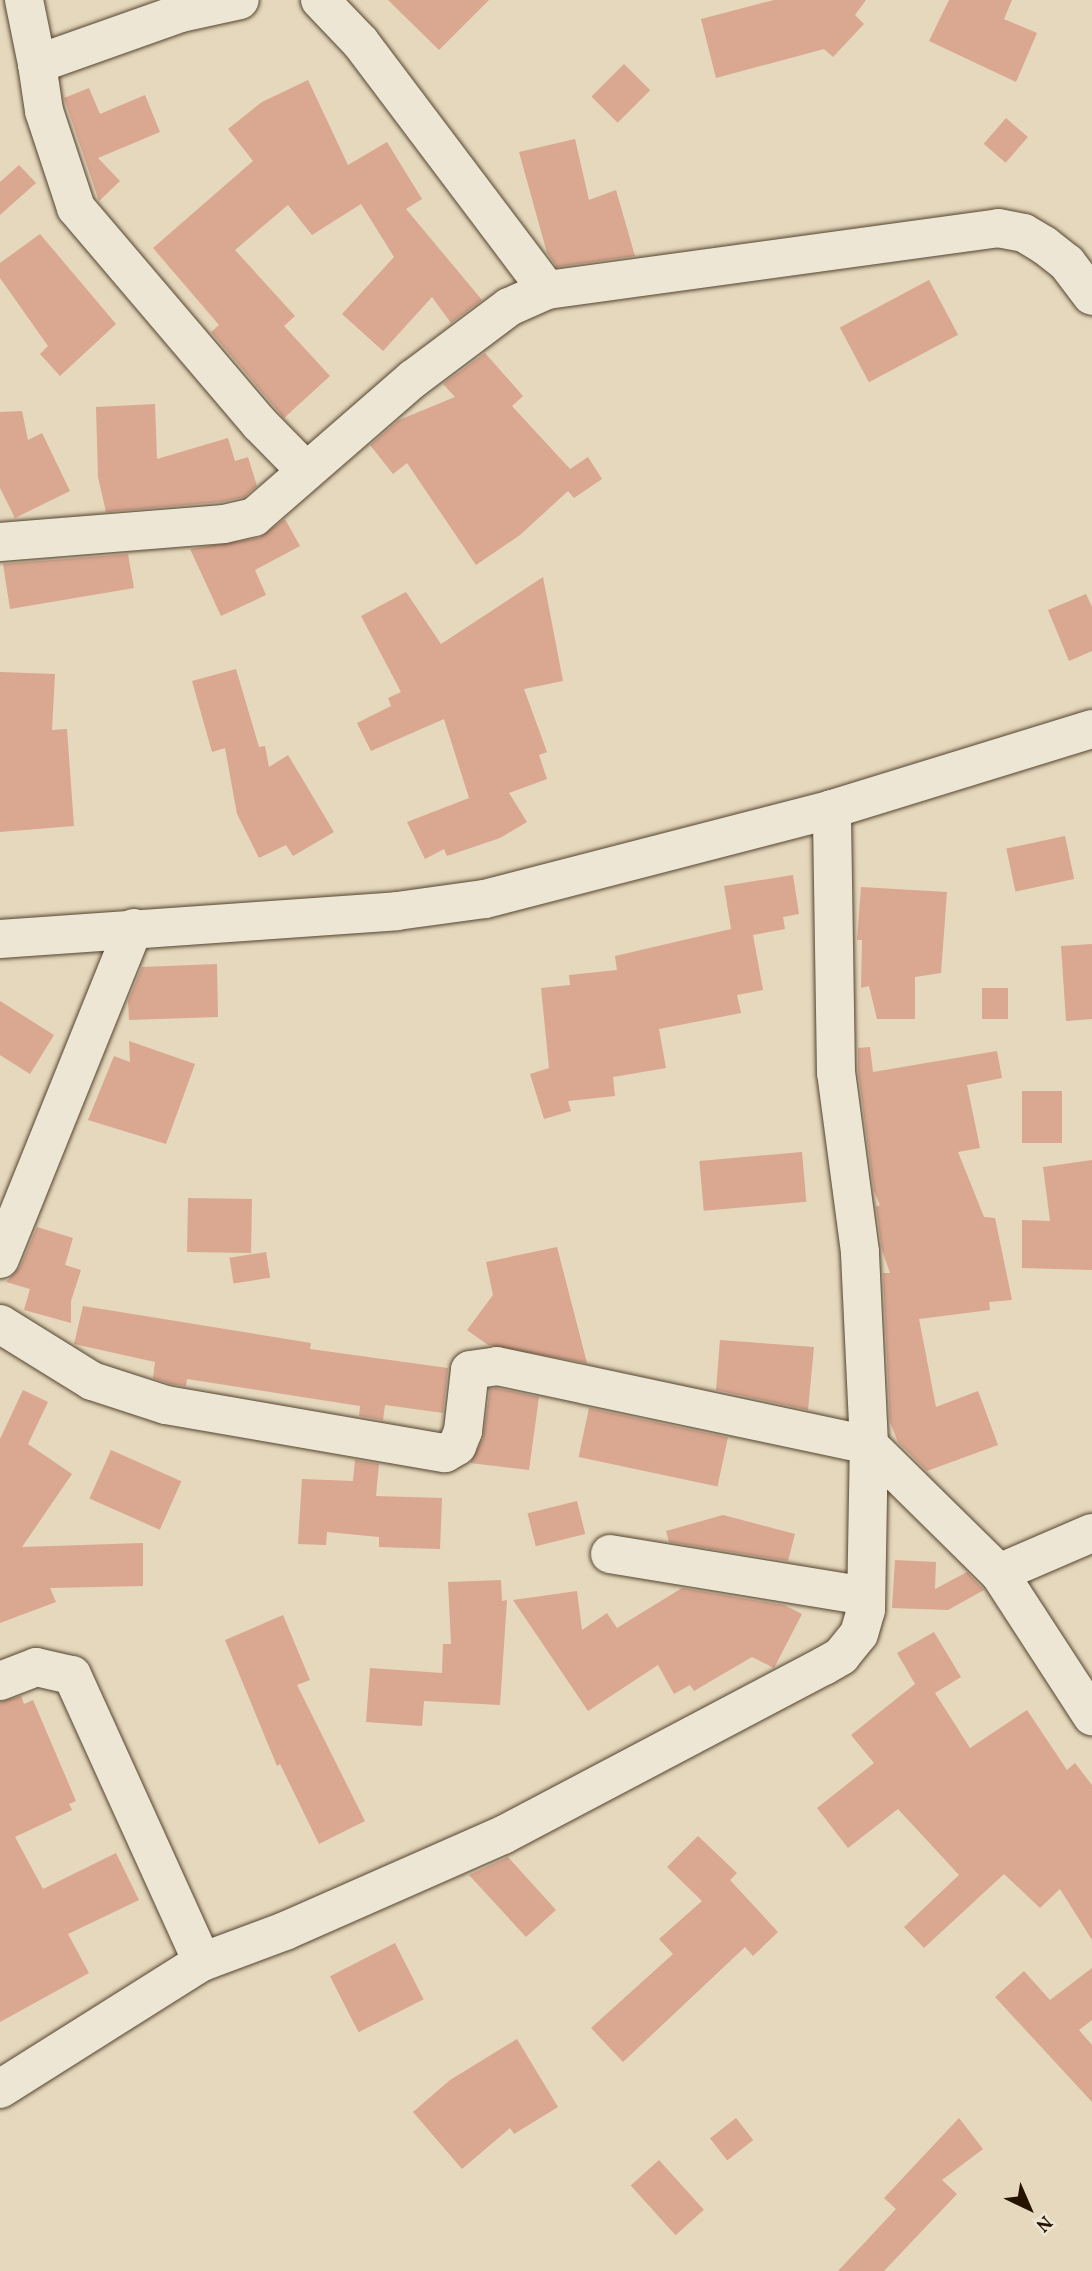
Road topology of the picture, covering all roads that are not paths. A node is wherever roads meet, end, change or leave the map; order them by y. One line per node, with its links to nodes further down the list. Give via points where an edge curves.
1 (24, 0): 4 (street)
2 (240, 0): 4 (street, via 181,13)
3 (320, 0): 5 (street, via 361,43)
4 (37, 64): 7 (street, via 44,111 76,208 260,424)
5 (547, 290): 6 (street, via 998,228 1024,233 1044,245 1067,262); 7 (street, via 532,294 479,329)
6 (1092, 296)
7 (305, 470): 8 (street, via 265,510 224,524)
8 (0, 542)
9 (1092, 729): 10 (street)
10 (832, 809): 11 (street, via 485,899 397,911); 15 (street, via 836,1073 860,1252)
11 (134, 928): 12 (street); 13 (street)
12 (0, 939)
13 (0, 1259)
14 (0, 1324): 15 (street, via 92,1381 166,1405 445,1453 457,1447 463,1431 470,1370 497,1367)
15 (869, 1445): 18 (street); 19 (street)
16 (1092, 1533): 18 (street)
17 (610, 1554): 19 (street)
18 (999, 1573): 21 (street)
19 (866, 1595): 22 (street, via 859,1634 841,1656 824,1666 503,1835 285,1931)
20 (0, 1681): 22 (street, via 36,1667 72,1675)
21 (1092, 1716)
22 (202, 1962): 23 (street)
23 (0, 2089)

